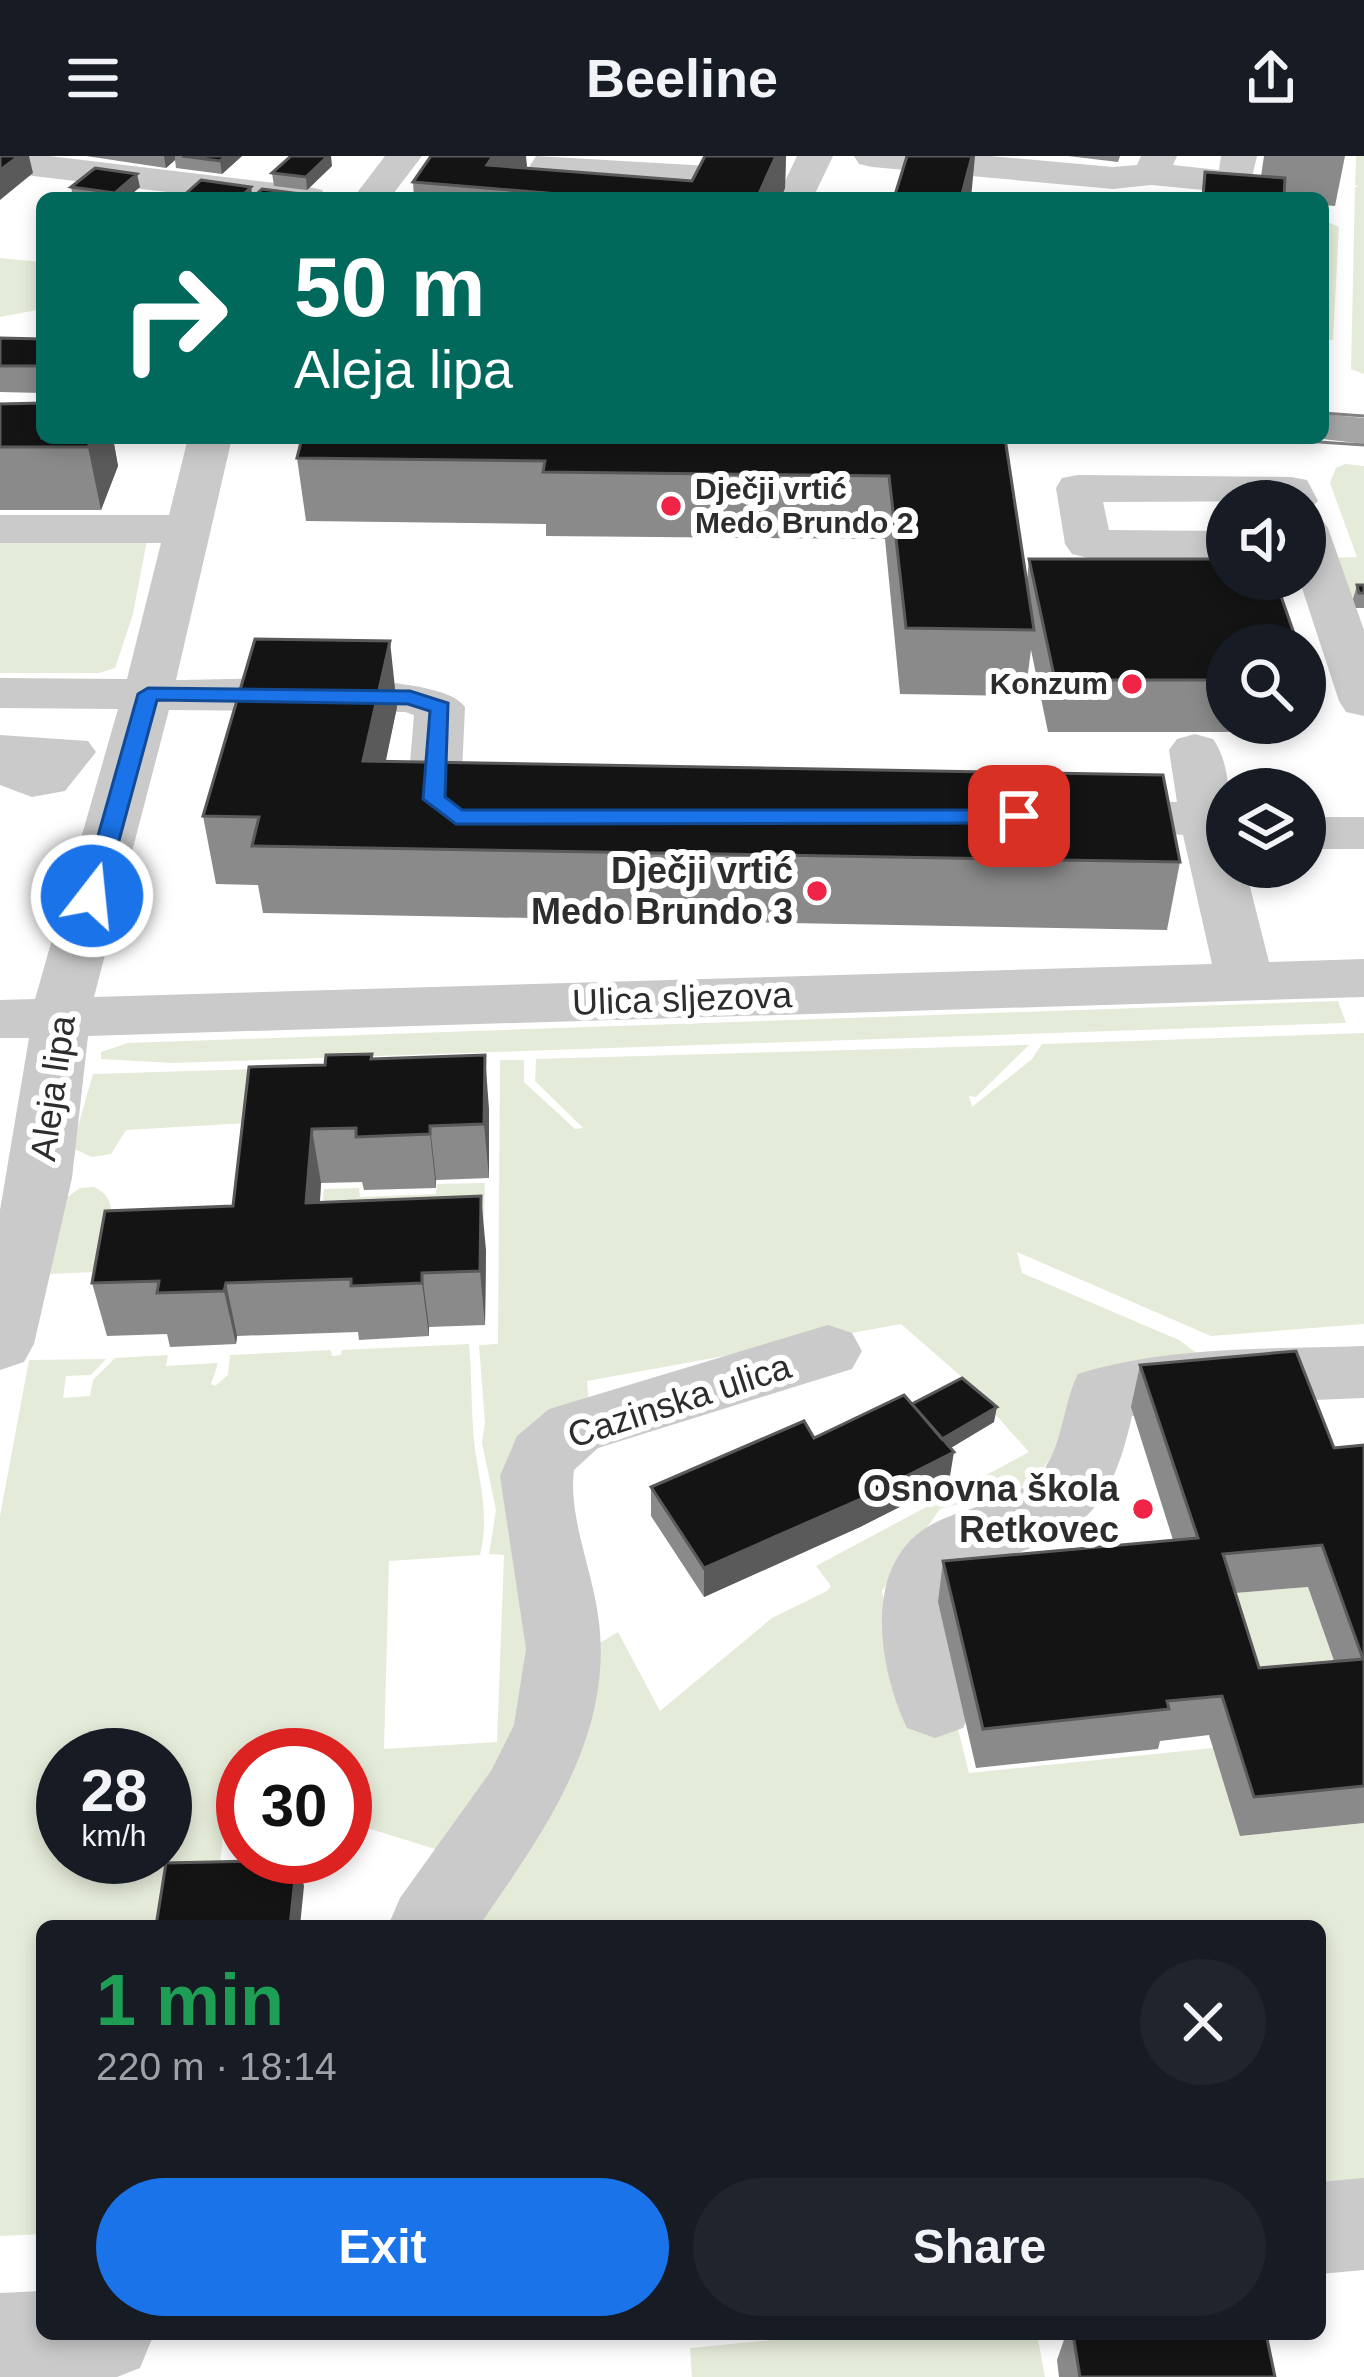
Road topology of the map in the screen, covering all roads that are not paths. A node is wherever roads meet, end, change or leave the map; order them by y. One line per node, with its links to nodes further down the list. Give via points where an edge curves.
1 (404, 156): 10 (street)
2 (815, 156): 13 (street)
3 (1239, 156): 7 (street, via 1236,182)
4 (885, 157): 8 (street); 14 (street)
5 (0, 161): 9 (street)
6 (627, 163): 11 (street, via 550,163); 12 (street, via 709,177)
7 (1148, 169): 8 (street)
8 (1073, 186)
9 (259, 192)
10 (376, 192)
11 (532, 192)
12 (701, 192)
13 (797, 192)
14 (884, 192)
15 (1329, 428): 16 (main road)
16 (1364, 431)
17 (209, 444): 20 (street, Aleja lipa)
18 (1206, 489): 21 (street, via 1078,488 1088,544)
19 (0, 529): 20 (street)
20 (188, 529): 25 (street, Aleja lipa)
21 (1206, 545)
22 (1326, 579): 23 (street)
23 (1352, 633): 26 (street)
24 (0, 693): 25 (street)
25 (148, 694): 32 (street, via 410,698 440,707 434,799 456,817); 39 (street, Aleja lipa)
26 (1364, 701)
27 (1195, 750): 30 (street)
28 (3, 751): 29 (street, via 8,770 32,781 46,779)
29 (70, 752)
30 (1206, 796)
31 (1019, 816): 33 (street, via 1160,816)
32 (527, 817)
33 (1206, 827)
34 (1326, 833): 35 (street)
35 (1364, 833)
36 (1226, 888): 38 (street)
37 (1364, 979): 38 (street, Ulica sljezova)
38 (1244, 982): 39 (street, Ulica sljezova)
39 (60, 1015): 40 (street, Ulica sljezova); 41 (street, Aleja lipa, via 40,1178)
40 (0, 1019)
41 (0, 1344)
42 (828, 1351): 45 (street, Cazinska ulica, via 574,1427 542,1456 536,1475 564,1648 558,1707 540,1762)
43 (1364, 1372): 44 (street, via 1103,1393 1078,1477 1059,1501 954,1545 927,1574 916,1596)
44 (934, 1704)
45 (434, 1920)
46 (1364, 2224): 47 (street)
47 (1326, 2227)
48 (36, 2339): 49 (street)
49 (0, 2342)

